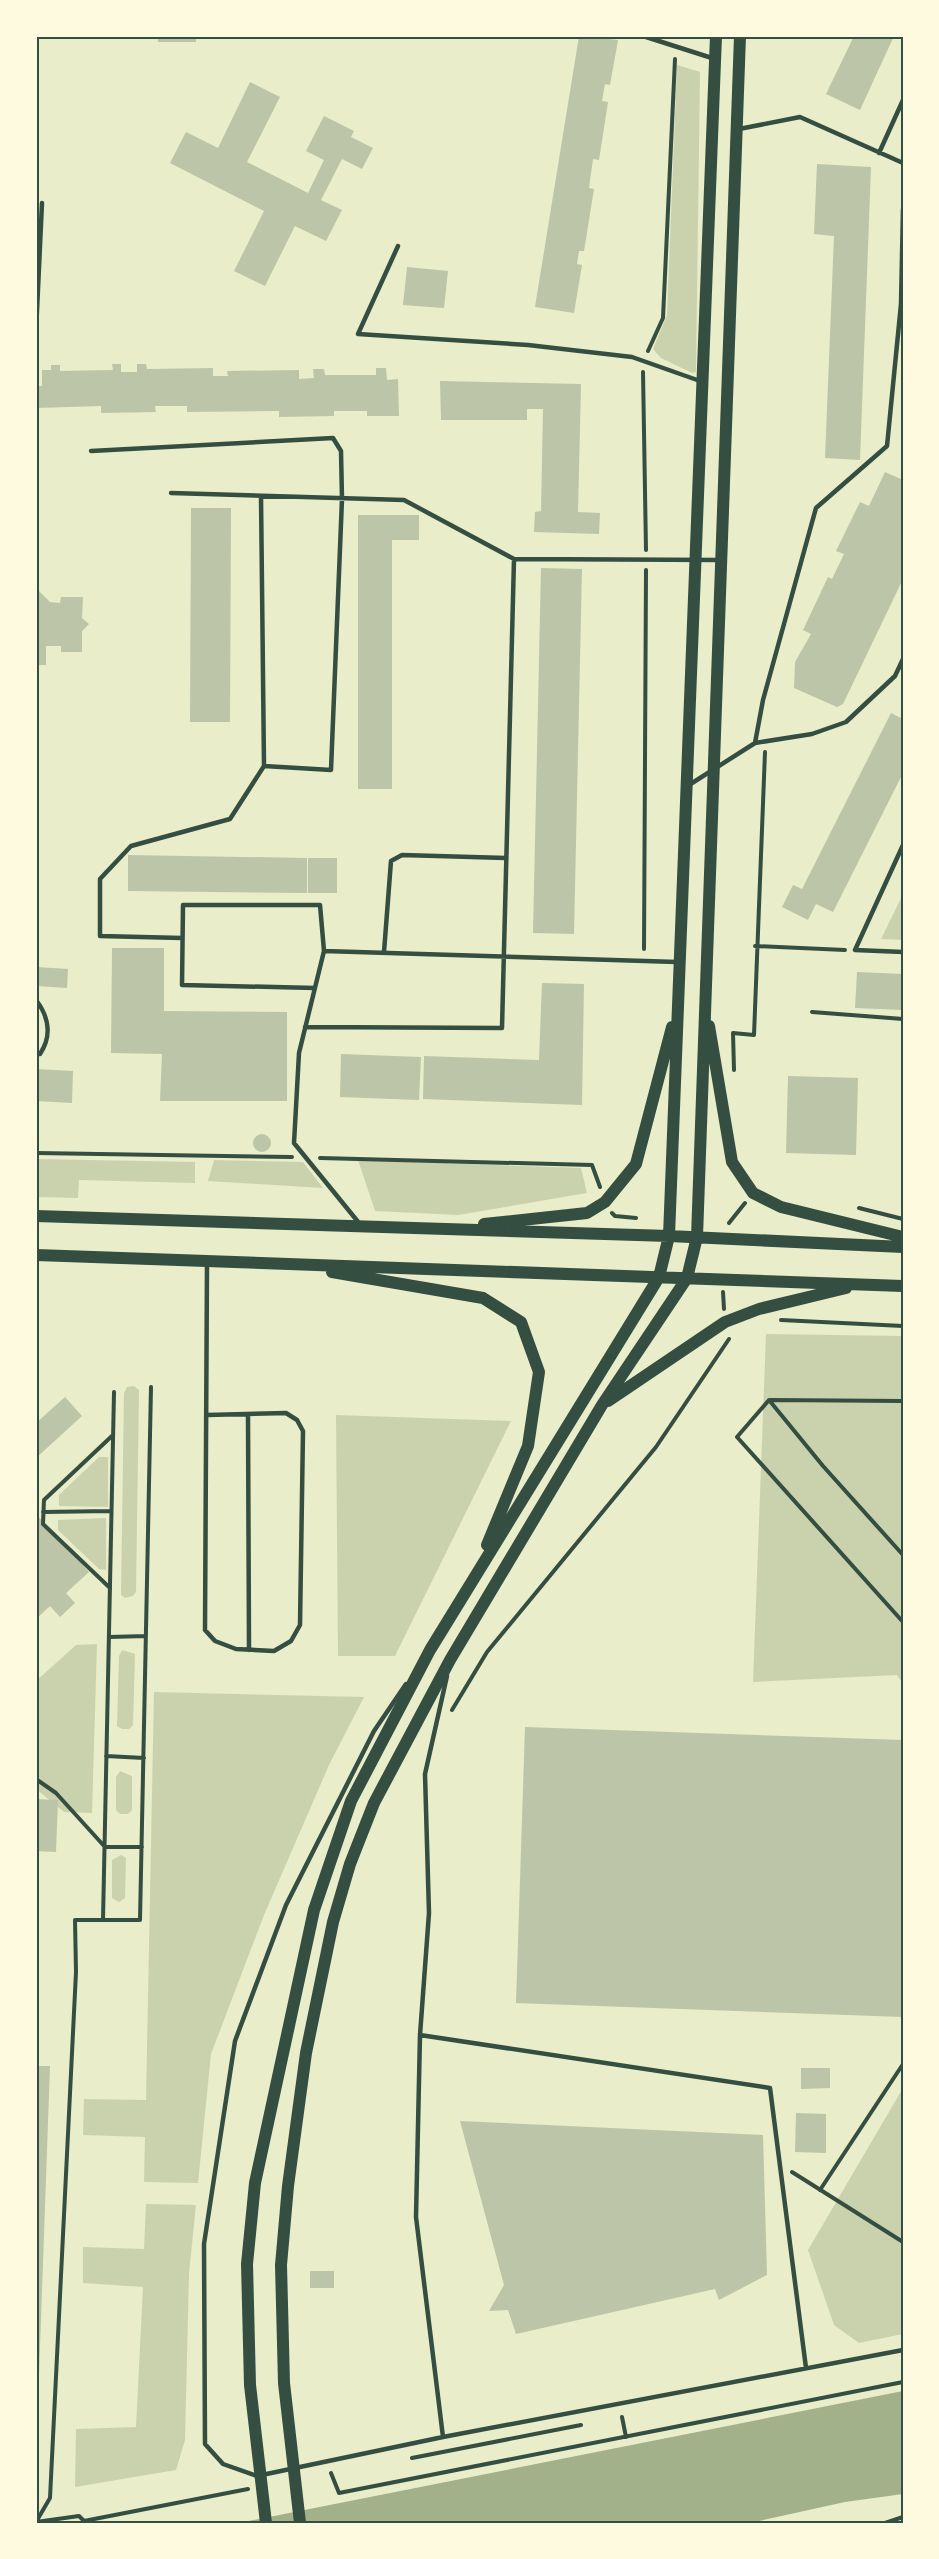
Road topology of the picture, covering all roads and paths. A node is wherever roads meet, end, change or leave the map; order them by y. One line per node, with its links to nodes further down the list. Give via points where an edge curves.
1 (644, 36): 4 (lane)
2 (716, 36): 5 (main road)
3 (740, 36): 7 (main road)
4 (676, 46): 5 (lane); 15 (path, via 663,318)
5 (715, 59): 16 (main road)
6 (903, 100): 8 (lane)
7 (736, 130): 8 (lane, via 800,117); 24 (main road)
8 (879, 153): 9 (lane)
9 (903, 163)
10 (42, 203): 14 (lane)
11 (903, 209): 13 (lane)
12 (399, 246): 15 (lane, via 358,334 528,345)
13 (902, 304): 28 (lane, via 887,446 816,508 763,700)
14 (36, 332)
15 (643, 361): 16 (lane); 22 (path)
16 (702, 381): 23 (main road)
17 (91, 451): 20 (lane, via 333,438 341,451)
18 (171, 493): 19 (lane)
19 (261, 496): 20 (lane); 30 (lane)
20 (342, 499): 21 (lane, via 404,500); 30 (lane, via 331,770)
21 (514, 559): 22 (lane); 34 (lane)
22 (646, 560): 23 (lane); 42 (path)
23 (696, 560): 24 (lane); 32 (main road)
24 (721, 560): 31 (main road)
25 (903, 659): 26 (lane)
26 (896, 676): 27 (lane); 29 (lane, via 846,722)
27 (903, 679)
28 (755, 743): 29 (lane); 31 (lane)
29 (766, 743): 36 (path)
30 (264, 766): 35 (lane, via 230,819 131,846 100,879 100,936)
31 (714, 768): 32 (lane); 46 (main road)
32 (687, 786): 43 (main road)
33 (903, 844): 37 (lane)
34 (506, 858): 39 (lane, via 402,855 392,861); 41 (lane)
35 (182, 938): 38 (lane, via 183,905 320,905); 44 (lane, via 182,985)
36 (755, 946): 37 (path); 52 (path, via 754,1035 733,1034)
37 (855, 950): 40 (lane)
38 (324, 951): 39 (lane); 44 (lane)
39 (384, 952): 41 (lane)
40 (903, 952)
41 (504, 957): 42 (lane); 50 (lane, via 502,1028)
42 (644, 961): 43 (lane)
43 (680, 962): 47 (main road)
44 (315, 988): 50 (lane)
45 (36, 1000): 51 (lane, via 49,1030 47,1044)
46 (705, 1002): 55 (main road, via 732,1162); 65 (main road)
47 (678, 1005): 56 (main road, via 636,1164); 60 (main road)
48 (812, 1012): 49 (path)
49 (903, 1019)
50 (305, 1027): 54 (lane, via 299,1053 294,1143)
51 (36, 1054)
52 (734, 1080)
53 (36, 1153): 54 (path)
54 (305, 1157): 56 (path, via 592,1165); 62 (lane)
55 (753, 1193): 61 (path); 66 (main road, via 781,1207)
56 (605, 1203): 60 (path, via 615,1216); 63 (main road, via 587,1213)
57 (852, 1207): 59 (path)
58 (36, 1216): 62 (main road)
59 (903, 1218)
60 (670, 1221): 64 (main road)
61 (727, 1225)
62 (362, 1226): 63 (main road)
63 (440, 1229): 64 (main road)
64 (669, 1236): 65 (main road); 71 (main road)
65 (697, 1237): 67 (main road); 72 (main road)
66 (903, 1237)
67 (903, 1247)
68 (36, 1256): 69 (main road)
69 (207, 1261): 70 (main road); 84 (lane)
70 (284, 1264): 71 (main road); 89 (main road, via 483,1298 520,1322 539,1372 528,1446)
71 (659, 1277): 72 (main road); 89 (main road)
72 (687, 1278): 73 (main road); 82 (main road)
73 (861, 1285): 74 (main road); 82 (main road, via 759,1309 725,1322)
74 (903, 1286)
75 (779, 1320): 76 (path)
76 (903, 1326)
77 (735, 1336): 97 (path, via 728,1339 656,1447 487,1652)
78 (151, 1387): 92 (path)
79 (114, 1392): 85 (path)
80 (770, 1400): 81 (path); 88 (path); 91 (path, via 737,1437)
81 (903, 1401)
82 (602, 1406): 96 (main road)
83 (248, 1414): 84 (lane); 94 (lane); 94 (lane, via 286,1413 297,1420 303,1431 300,1625 291,1641 274,1651)
84 (207, 1415): 94 (lane, via 205,1630 215,1641)
85 (113, 1435): 86 (path); 87 (path, via 45,1500)
86 (111, 1511): 87 (path); 90 (path)
87 (43, 1512): 90 (path, via 44,1524)
88 (903, 1555)
89 (473, 1580): 95 (main road)
90 (110, 1588): 93 (path)
91 (903, 1622)
92 (146, 1636): 93 (path); 99 (path)
93 (109, 1637): 98 (path)
94 (249, 1650)
95 (430, 1650): 117 (lane, via 374,1731 331,1814 286,1905 234,2041 204,2244 205,2444 223,2464 257,2476); 125 (main road, via 351,1801 314,1910 255,2183 247,2264 250,2385)
96 (450, 1660): 97 (lane); 126 (main road, via 374,1803 350,1864 333,1922 306,2053 281,2265 284,2383)
97 (434, 1739): 104 (lane, via 425,1774 429,1913)
98 (106, 1756): 99 (path); 101 (path)
99 (144, 1758): 102 (path)
100 (36, 1779): 101 (path, via 56,1793)
101 (105, 1847): 102 (path); 103 (path)
102 (142, 1847): 103 (path, via 140,1920)
103 (103, 1920): 124 (path, via 75,1920 76,1972 50,2498)
104 (420, 2035): 106 (lane, via 770,2088); 117 (lane, via 416,2217)
105 (903, 2064): 107 (path)
106 (779, 2165): 107 (path); 110 (lane)
107 (820, 2190): 108 (path)
108 (903, 2242)
109 (903, 2350): 110 (lane)
110 (806, 2368): 117 (lane)
111 (903, 2382): 116 (path)
112 (633, 2415): 113 (path)
113 (622, 2417): 114 (path); 116 (path)
114 (610, 2419)
115 (587, 2424): 118 (path)
116 (626, 2436): 120 (path, via 339,2493)
117 (444, 2437)
118 (401, 2460)
119 (343, 2471): 120 (path)
120 (332, 2473): 121 (path)
121 (324, 2475)
122 (249, 2489): 124 (path, via 84,2521 79,2516)
123 (903, 2517): 127 (path)
124 (36, 2522)
125 (266, 2523)
126 (300, 2523)
127 (885, 2523)

